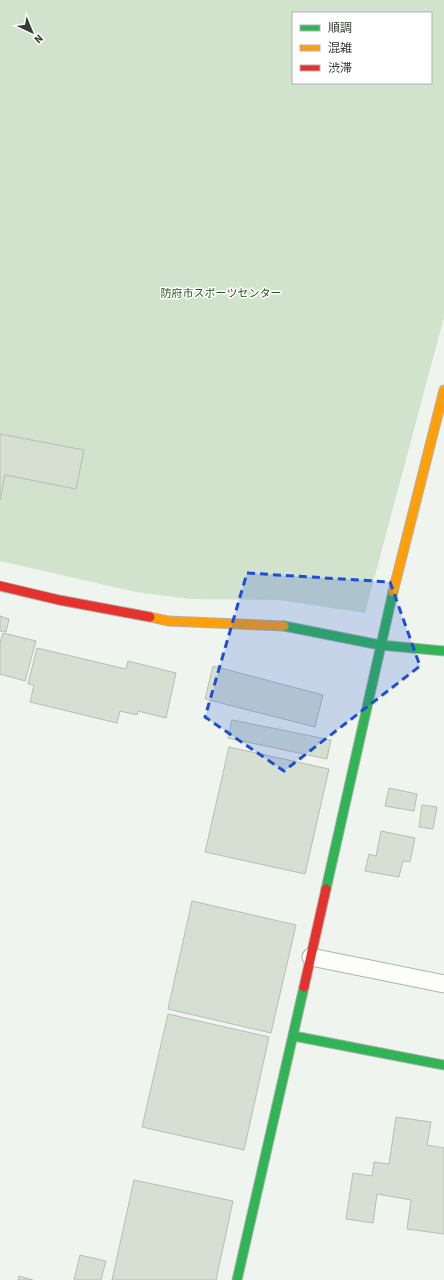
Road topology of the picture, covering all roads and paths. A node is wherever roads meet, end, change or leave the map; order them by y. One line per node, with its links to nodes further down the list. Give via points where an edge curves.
1 (444, 390): 3 (street)
2 (0, 586): 3 (street, via 168,621 290,626)
3 (380, 645): 4 (street); 5 (street)
4 (444, 652)
5 (311, 957): 6 (street); 7 (street)
6 (444, 984)
7 (294, 1036): 8 (street); 9 (street)
8 (444, 1065)
9 (237, 1280)

